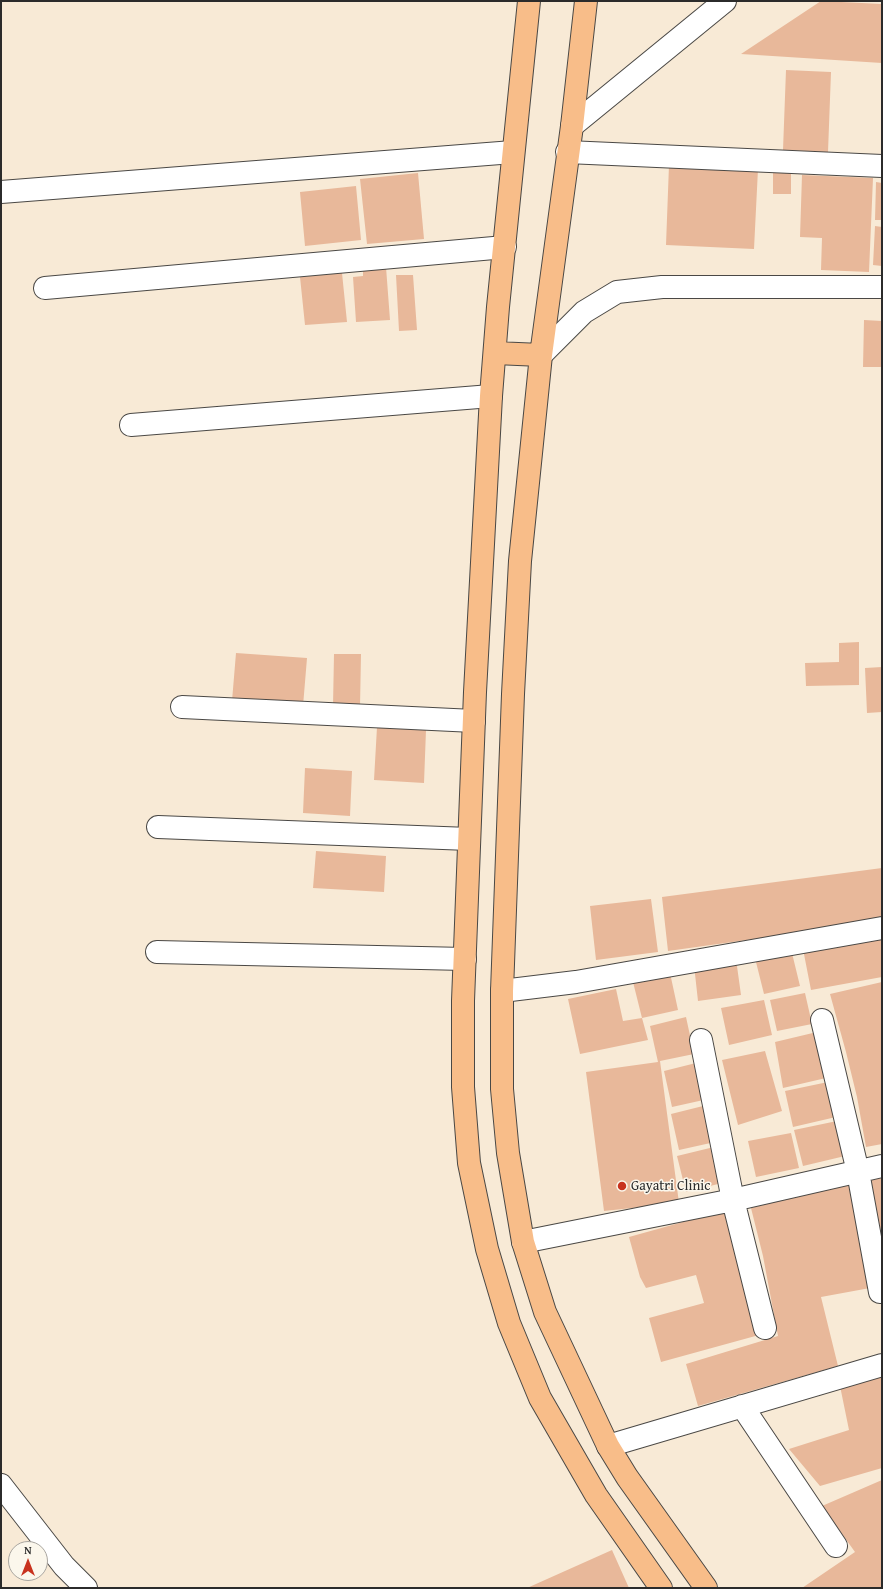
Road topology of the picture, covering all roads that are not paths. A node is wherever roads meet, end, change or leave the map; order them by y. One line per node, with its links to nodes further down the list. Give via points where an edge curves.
1 (725, 1): 4 (street)
2 (528, 9): 5 (main road)
3 (585, 10): 4 (main road)
4 (572, 126): 6 (main road)
5 (513, 152): 8 (street); 9 (main road)
6 (567, 152): 7 (street); 13 (main road)
7 (882, 166)
8 (1, 192)
9 (505, 247): 11 (street); 12 (main road)
10 (882, 287): 13 (street, via 662,287 618,292 584,312)
11 (45, 288)
12 (495, 353): 13 (main road); 14 (main road)
13 (541, 355): 23 (main road, via 520,561)
14 (491, 396): 15 (street); 17 (main road)
15 (131, 425)
16 (182, 707): 17 (street)
17 (474, 721): 19 (main road)
18 (158, 827): 19 (street)
19 (469, 839): 22 (main road)
20 (882, 928): 23 (street, via 576,982)
21 (157, 952): 22 (street)
22 (465, 959): 38 (main road, via 463,1087 469,1163 487,1249 509,1323 543,1404 596,1495)
23 (502, 991): 29 (main road, via 502,1089 508,1153)
24 (822, 1020): 27 (street)
25 (701, 1040): 28 (street)
26 (882, 1166): 27 (street)
27 (858, 1172): 28 (street); 30 (street)
28 (733, 1200): 29 (street); 31 (street)
29 (523, 1242): 34 (main road, via 545,1312)
30 (880, 1292)
31 (765, 1328)
32 (882, 1365): 33 (street)
33 (742, 1406): 34 (street); 36 (street)
34 (608, 1446): 39 (main road)
35 (1, 1485): 37 (street, via 64,1566)
36 (836, 1546)
37 (86, 1588)
38 (661, 1588)
39 (706, 1588)

